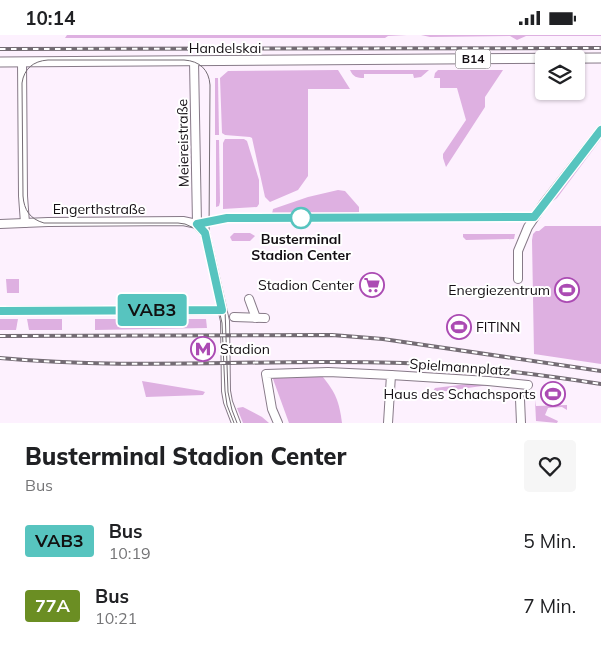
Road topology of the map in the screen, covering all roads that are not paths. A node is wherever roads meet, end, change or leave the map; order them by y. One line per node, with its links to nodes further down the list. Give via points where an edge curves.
1 (601, 59): 2 (main road, Handelskai / B14)
2 (194, 61): 4 (main road, Handelskai / B14); 8 (street, Meiereistraße)
3 (0, 62): 4 (main road, Handelskai / B14)
4 (22, 62): 6 (street)
5 (601, 130): 9 (street, via 528,227 518,251)
6 (25, 223): 7 (street, Engerthstraße); 8 (street, Engerthstraße, via 182,221)
7 (0, 224)
8 (197, 224): 11 (street, via 205,233)
9 (518, 279)
10 (249, 299): 14 (street)
11 (222, 310): 12 (street); 19 (street, via 226,391)
12 (0, 311)
13 (234, 317): 14 (street)
14 (256, 318): 15 (street)
15 (265, 318)
16 (391, 375): 17 (street, Spielmannplatz); 20 (street, Spielmannplatz, via 266,373 272,409); 21 (street)
17 (528, 385)
18 (520, 399): 22 (street)
19 (236, 423)
20 (278, 423)
21 (388, 423)
22 (521, 423)

